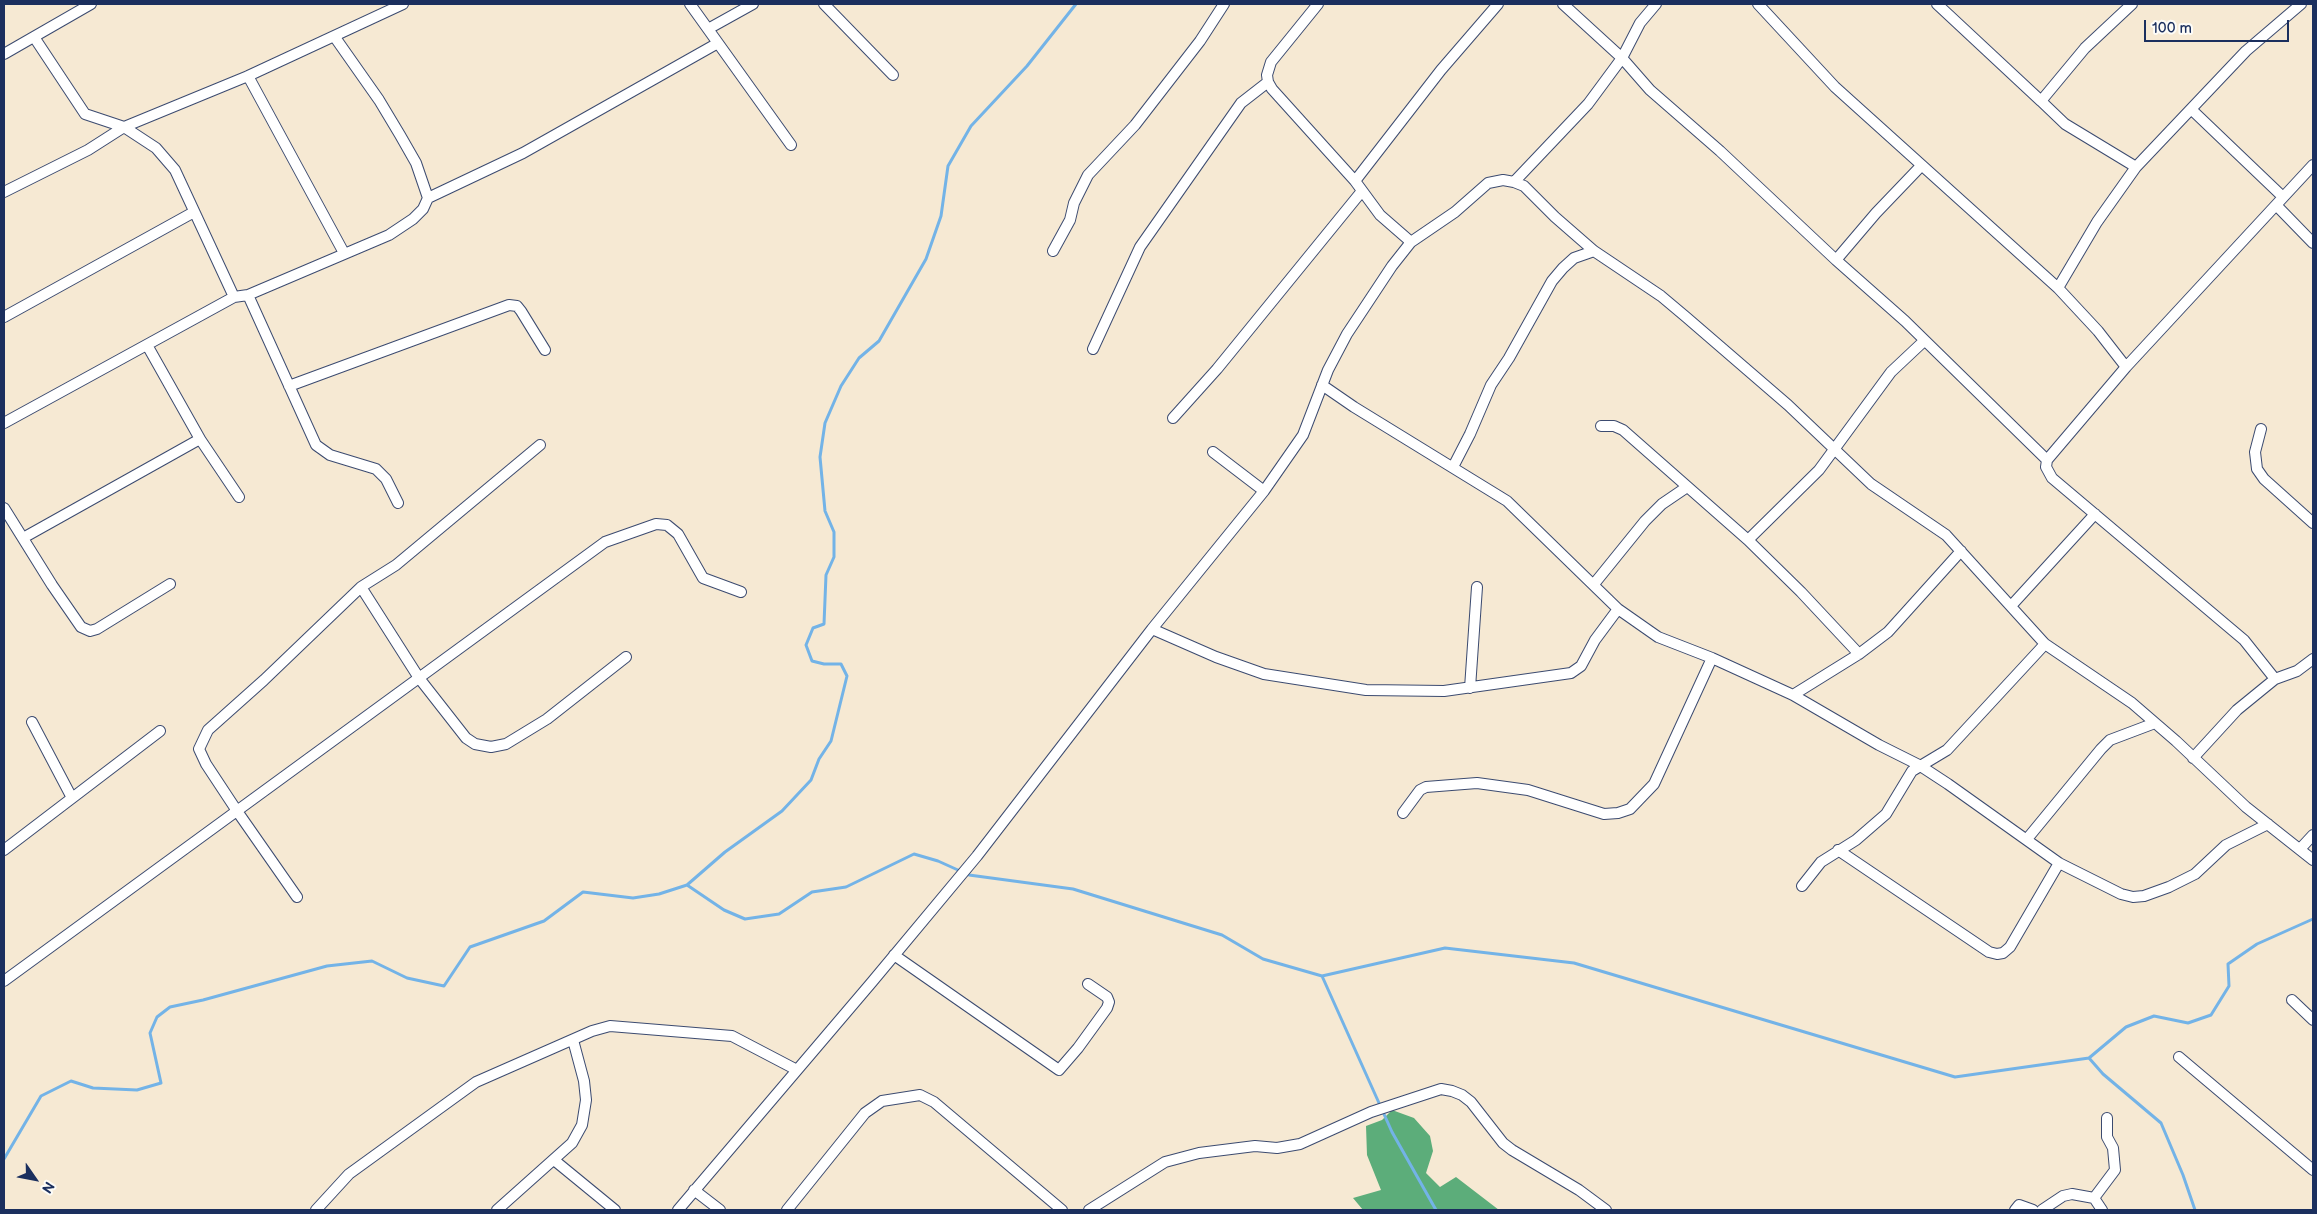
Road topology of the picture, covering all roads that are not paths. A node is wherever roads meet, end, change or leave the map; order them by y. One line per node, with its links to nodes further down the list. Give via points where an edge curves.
1 (91, 4): 16 (street)
2 (403, 4): 17 (street)
3 (690, 4): 15 (street)
4 (753, 4): 15 (street)
5 (824, 4): 21 (street)
6 (1224, 4): 40 (street, via 1200,41 1135,125 1088,175 1070,220)
7 (1318, 4): 23 (street, via 1271,62)
8 (1498, 4): 31 (street, via 1441,70)
9 (1563, 4): 20 (street)
10 (1656, 4): 20 (street, via 1640,23)
11 (1758, 4): 29 (street, via 1835,86)
12 (2132, 4): 24 (street, via 2085,48)
13 (2301, 4): 25 (street, via 2246,52)
14 (1942, 5): 24 (street)
15 (708, 29): 18 (street)
16 (34, 36): 19 (street); 26 (street, via 85,114)
17 (334, 36): 22 (street); 35 (street, via 379,100 416,163)
18 (718, 43): 27 (street); 35 (street, via 523,153)
19 (4, 54)
20 (1622, 58): 32 (street, via 1588,104); 43 (street, via 1650,90)
21 (893, 75)
22 (248, 76): 26 (street); 42 (street)
23 (1268, 82): 31 (street); 51 (street, via 1241,103 1140,247)
24 (2041, 101): 30 (street, via 2065,124)
25 (2192, 110): 30 (street); 36 (street)
26 (124, 127): 34 (street, via 88,150); 37 (street, via 156,148 175,170)
27 (791, 145)
28 (2313, 165): 36 (street)
29 (1921, 166): 43 (street); 44 (street)
30 (2136, 167): 44 (street, via 2096,222)
31 (1355, 181): 33 (street)
32 (1514, 182): 38 (street, via 1488,183 1455,212); 41 (street, via 1524,186)
33 (1362, 191): 38 (street, via 1380,215); 55 (street)
34 (4, 192)
35 (428, 198): 42 (street, via 413,219 389,234)
36 (2279, 201): 39 (street); 52 (street)
37 (194, 212): 46 (street); 47 (street)
38 (1411, 242): 53 (street, via 1351,327)
39 (2313, 243)
40 (1052, 251)
41 (1594, 251): 61 (street, via 1661,296 1788,405); 64 (street, via 1574,258 1552,281 1491,385)
42 (344, 253): 45 (street)
43 (1836, 260): 48 (street)
44 (2058, 288): 52 (street)
45 (248, 295): 46 (street); 54 (street)
46 (234, 297): 49 (street)
47 (4, 317)
48 (1924, 341): 61 (street, via 1891,372); 63 (street)
49 (147, 345): 56 (street); 59 (street)
50 (545, 350): 54 (street, via 521,311 517,306 509,305)
51 (1093, 350)
52 (2126, 367): 63 (street)
53 (1322, 385): 64 (street); 66 (street, via 1303,435)
54 (289, 386): 68 (street, via 316,445 330,455 376,469 386,479)
55 (1173, 418)
56 (5, 420)
57 (1601, 426): 65 (street, via 1623,430)
58 (2261, 428): 71 (street, via 2254,452 2257,469)
59 (200, 438): 67 (street); 72 (street)
60 (540, 445): 77 (street, via 396,565)
61 (1832, 450): 73 (street, via 1819,470); 74 (street, via 1871,484 1935,527)
62 (1213, 452): 66 (street)
63 (2047, 460): 70 (street, via 2046,467 2052,478)
64 (1453, 467): 76 (street, via 1507,501)
65 (1687, 486): 73 (street); 76 (street, via 1645,521)
66 (1264, 491): 82 (street)
67 (239, 498)
68 (398, 503)
69 (4, 508): 72 (street)
70 (2095, 514): 80 (street); 89 (street, via 2244,640)
71 (2313, 523)
72 (23, 538): 75 (street, via 81,627 90,631)
73 (1748, 540): 84 (street)
74 (1961, 551): 80 (street); 84 (street, via 1888,632)
75 (170, 584)
76 (1594, 584): 81 (street)
77 (361, 587): 88 (street); 98 (street, via 208,730 199,749)
78 (1477, 587): 90 (street)
79 (741, 592): 88 (street, via 703,578 678,534 667,525 656,524 605,542)
80 (2011, 606): 83 (street)
81 (1618, 609): 86 (street, via 1658,637); 90 (street, via 1581,666 1571,673)
82 (1152, 629): 90 (street, via 1216,657 1274,676 1366,690); 110 (street, via 977,856)
83 (2045, 644): 93 (street, via 2132,703); 96 (street, via 1947,750)
84 (1859, 654): 91 (street)
85 (626, 657): 88 (street, via 547,719 506,744 491,747 475,744 466,738)
86 (1712, 658): 91 (street); 99 (street, via 1654,784 1630,809 1604,814 1528,790 1477,783 1426,787 1420,790)
87 (2313, 660): 89 (street, via 2297,671)
88 (419, 678): 98 (street)
89 (2274, 679): 95 (street, via 2237,710)
90 (1470, 688)
91 (1793, 695): 96 (street)
92 (32, 722): 97 (street)
93 (2155, 723): 95 (street); 102 (street, via 2105,744)
94 (160, 732): 97 (street)
95 (2194, 758): 100 (street)
96 (1919, 765): 102 (street); 105 (street, via 1908,776 1886,814 1856,840)
97 (72, 798): 104 (street)
98 (237, 811): 109 (street); 111 (street)
99 (1403, 813)
100 (2268, 824): 103 (street); 107 (street, via 2226,845 2195,874 2144,896 2121,894)
101 (2313, 835): 103 (street)
102 (2027, 839): 107 (street)
103 (2300, 849): 106 (street)
104 (4, 850)
105 (1838, 850): 107 (street, via 1989,952 1997,954 2010,947); 108 (street, via 1821,862)
106 (2313, 860)
107 (2059, 863)
108 (1802, 886)
109 (297, 897)
110 (894, 955): 112 (street, via 1059,1070 1108,1008 1107,997); 117 (street)
111 (4, 981)
112 (1088, 984)
113 (2292, 1000): 114 (street)
114 (2313, 1020)
115 (573, 1040): 117 (street, via 610,1026 732,1036); 119 (street, via 584,1081 585,1114 577,1135); 123 (street, via 476,1082 349,1174)
116 (2179, 1057): 120 (street)
117 (797, 1070): 121 (street)
118 (2106, 1118): 122 (street, via 2115,1170)
119 (554, 1160): 124 (street); 125 (street)
120 (2313, 1170)
121 (694, 1190): 126 (street); 127 (street)
122 (2094, 1198): 134 (street, via 2067,1194); 135 (street)
123 (316, 1210)
124 (497, 1210)
125 (615, 1210)
126 (678, 1210)
127 (720, 1210)
128 (787, 1210): 129 (street, via 865,1113 882,1101 920,1095 934,1102)
129 (1062, 1210)
130 (1089, 1210): 131 (street, via 1165,1162 1199,1153 1300,1144 1371,1112 1441,1090 1462,1095 1503,1143)
131 (1606, 1210)
132 (2015, 1210): 133 (street, via 2019,1205)
133 (2033, 1210)
134 (2042, 1210)
135 (2102, 1210)

